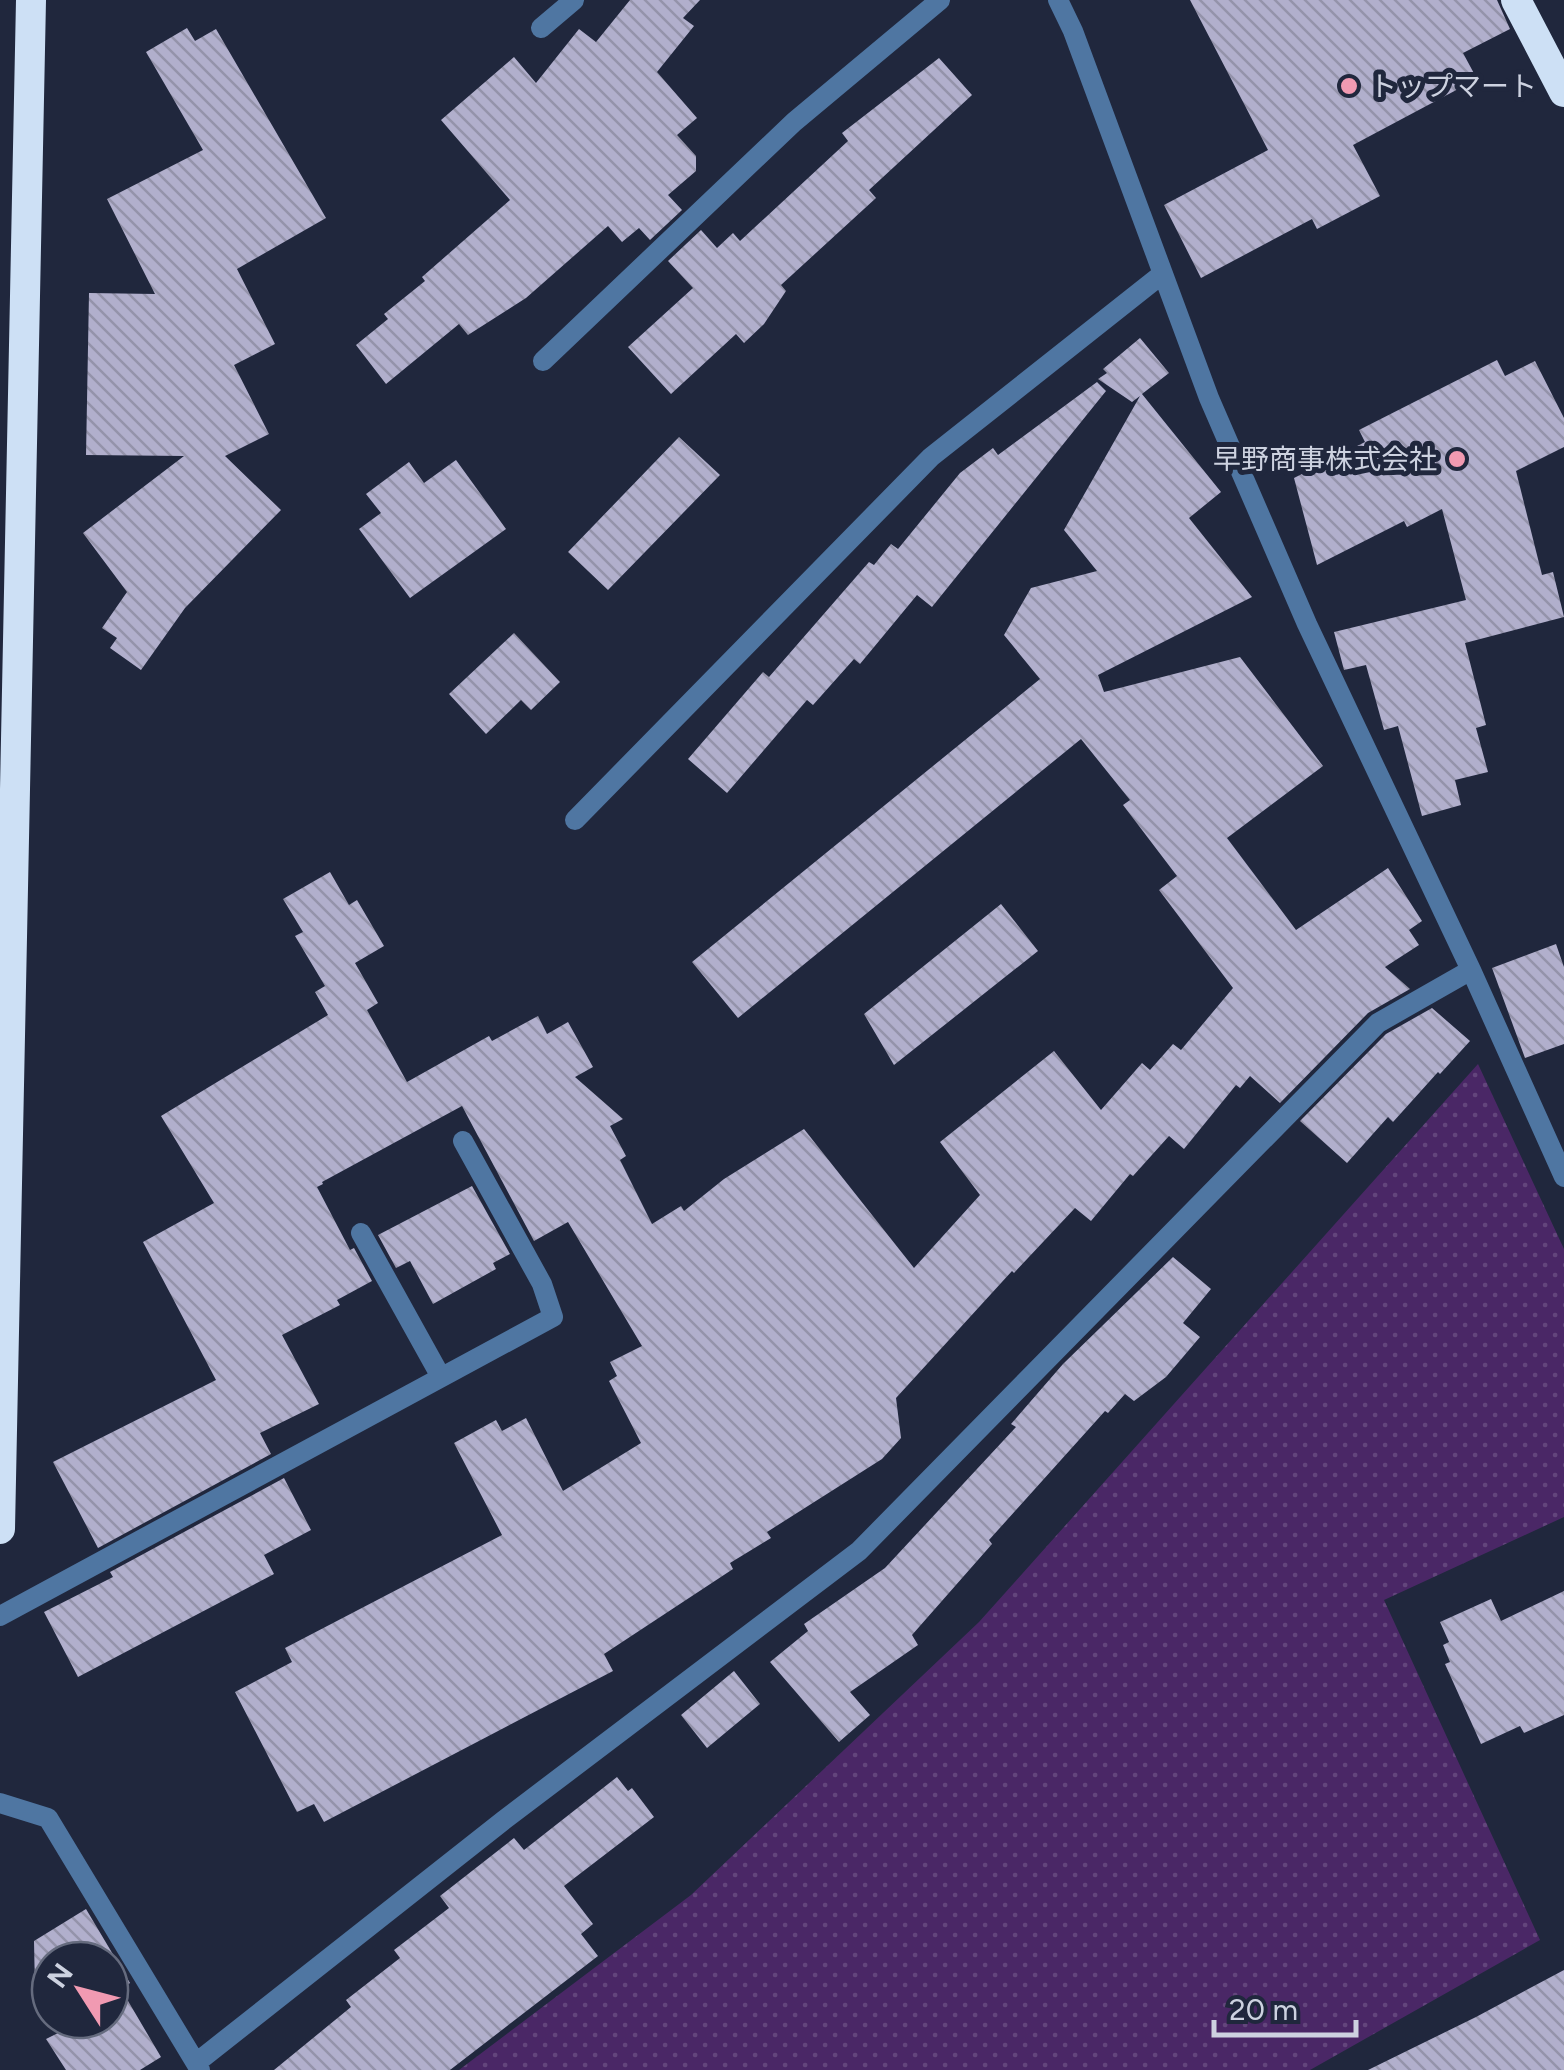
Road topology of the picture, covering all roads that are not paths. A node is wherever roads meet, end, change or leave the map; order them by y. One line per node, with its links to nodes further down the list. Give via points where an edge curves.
1 (30, 0): 16 (highway)
2 (574, 0): 6 (street)
3 (940, 0): 9 (street, via 794,122)
4 (1058, 0): 8 (street)
5 (1516, 0): 7 (highway)
6 (541, 28)
7 (1564, 92)
8 (1161, 275): 10 (street, via 932,457); 11 (street, via 1307,624)
9 (543, 362)
10 (574, 820)
11 (1471, 970): 13 (street); 19 (street, via 1378,1024 859,1551 504,1820)
12 (463, 1141): 15 (street, via 542,1284 553,1317)
13 (1564, 1177)
14 (361, 1233): 15 (street)
15 (441, 1377): 17 (street)
16 (0, 1529)
17 (0, 1616)
18 (0, 1802): 19 (street, via 48,1818)
19 (198, 2066)

